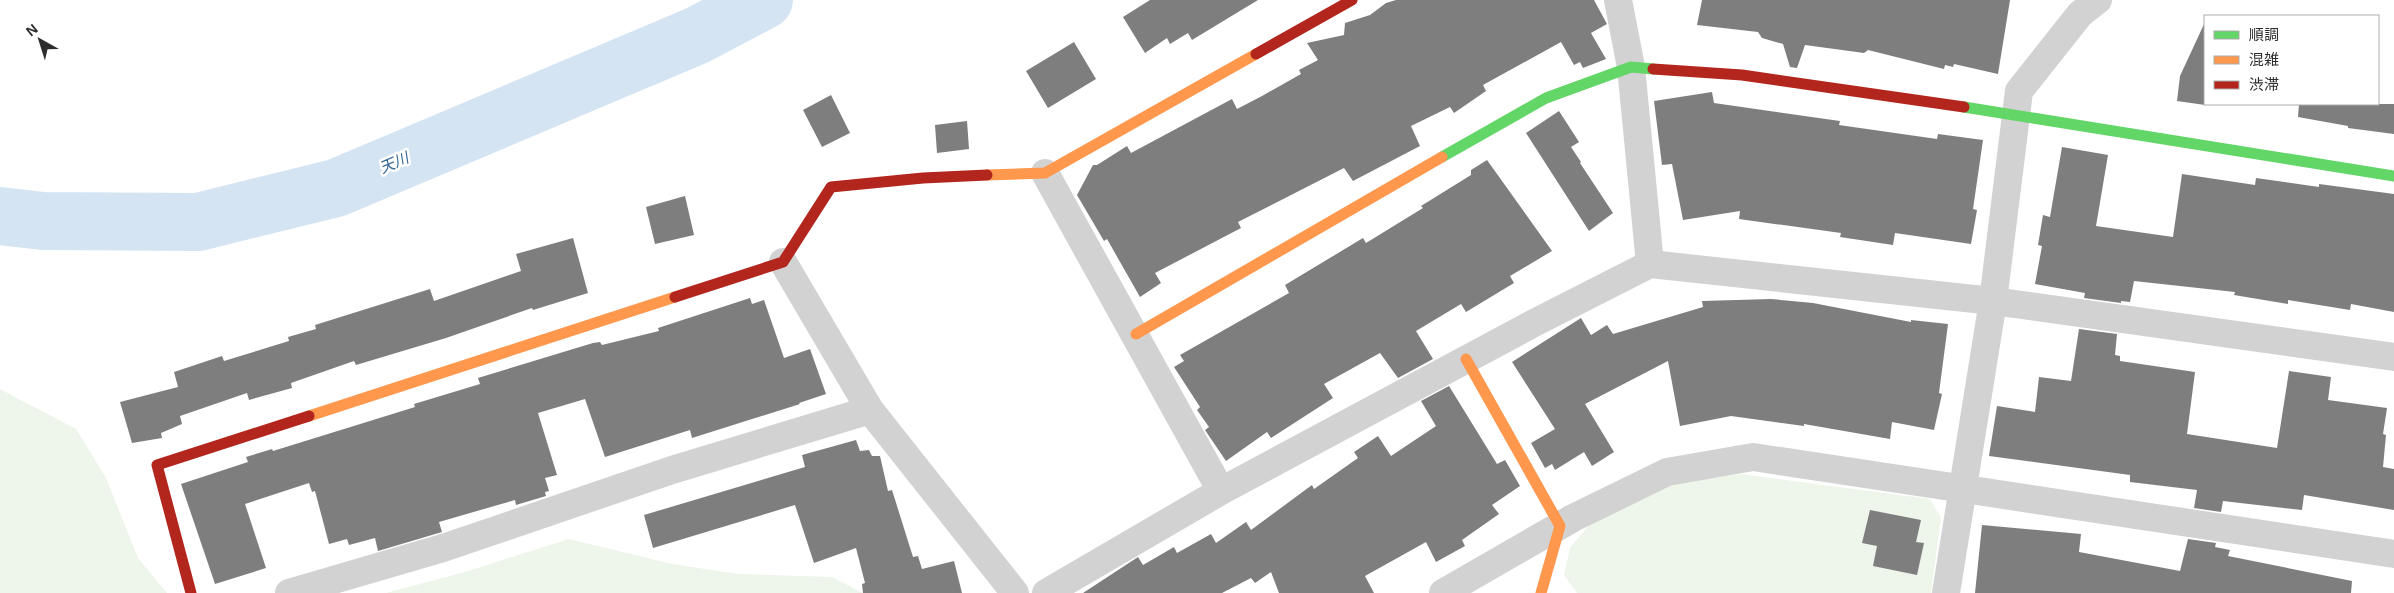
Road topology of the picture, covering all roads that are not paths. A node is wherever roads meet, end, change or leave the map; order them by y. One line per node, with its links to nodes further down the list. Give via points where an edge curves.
1 (1352, 0): 6 (street)
2 (1618, 0): 4 (street)
3 (2098, 0): 5 (street, via 2080,14 2019,91)
4 (1631, 67): 5 (street, via 1742,75); 9 (street); 11 (street, via 1546,98)
5 (2016, 114): 7 (street); 10 (street)
6 (1046, 173): 8 (street, via 923,178 831,187); 11 (street)
7 (2394, 176)
8 (783, 262): 14 (street); 19 (street, via 157,465)
9 (1650, 264): 10 (street); 13 (street)
10 (1993, 301): 12 (street); 15 (street)
11 (1136, 334): 16 (street)
12 (2394, 357)
13 (1466, 359): 16 (street); 17 (street)
14 (870, 410): 20 (street, via 672,470 444,548); 21 (street)
15 (1964, 489): 17 (street, via 1752,457 1667,472); 18 (street); 25 (street)
16 (1221, 491): 22 (street)
17 (1560, 526): 23 (street); 24 (street)
18 (2394, 554)
19 (192, 593)
20 (289, 593)
21 (1015, 593)
22 (1046, 593)
23 (1443, 593)
24 (1541, 593)
25 (1946, 593)

